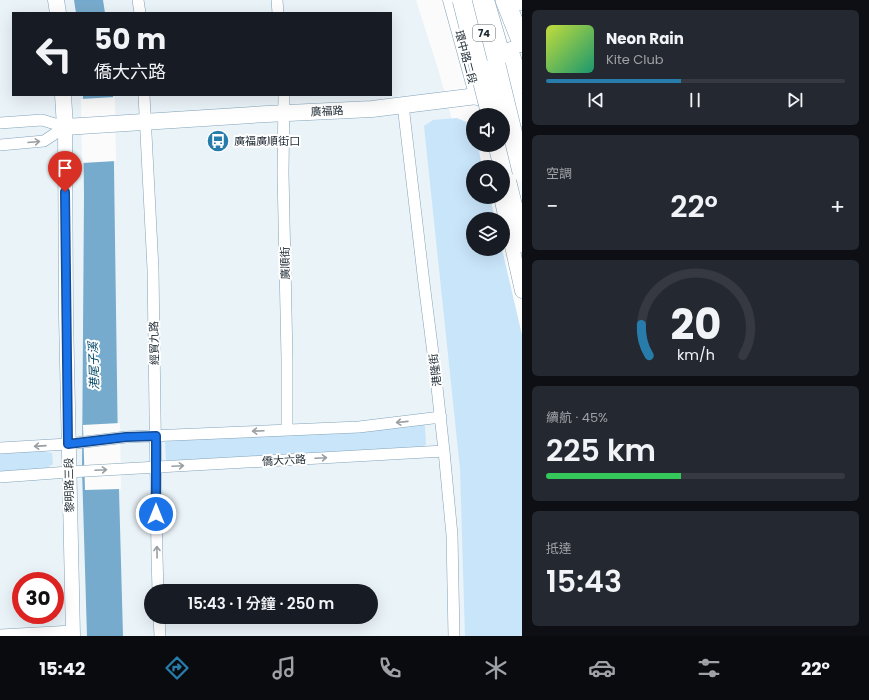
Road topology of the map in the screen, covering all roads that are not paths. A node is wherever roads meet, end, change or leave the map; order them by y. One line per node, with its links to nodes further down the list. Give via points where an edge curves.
1 (56, 0): 10 (main road)
2 (138, 0): 11 (street)
3 (277, 0): 12 (street)
4 (450, 0): 18 (street, 環中路二段)
5 (462, 0): 21 (highway, bridge)
6 (471, 0): 28 (highway, 74, bridge, via 496,65)
7 (487, 0): 14 (street)
8 (495, 0): 14 (street)
9 (505, 0): 13 (highway)
10 (58, 12)
11 (140, 12)
12 (278, 12)
13 (522, 44)
14 (519, 85): 18 (main road, 廣福路); 23 (street)
15 (63, 96): 26 (main road, 黎明路三段)
16 (144, 96): 24 (street, 經貿九路)
17 (284, 96): 22 (street, 廣順街)
18 (477, 96): 19 (main road, 廣福路); 20 (street, 環中路二段)
19 (403, 105): 22 (main road, 廣福路); 33 (street, 港隆街)
20 (480, 108)
21 (489, 108)
22 (284, 113): 24 (main road, 廣福路); 34 (street, 廣順街)
23 (522, 119)
24 (138, 122): 26 (main road, 廣福路); 35 (street, 經貿九路, via 153,269)
25 (0, 123): 26 (street, via 42,120)
26 (65, 127): 27 (street, one-way to 26, via 44,141); 36 (street, 黎明路三段, via 66,301)
27 (0, 145)
28 (522, 172)
29 (510, 195): 31 (highway)
30 (502, 204): 32 (street)
31 (522, 243)
32 (522, 291)
33 (441, 417): 34 (street, one-way to 34, via 359,427); 38 (street, 港隆街)
34 (287, 430): 35 (street, one-way to 35)
35 (156, 436): 36 (street); 39 (street, 經貿九路)
36 (73, 443): 37 (street, one-way to 37); 40 (street, 黎明路三段)
37 (0, 448)
38 (444, 451): 39 (street, 僑大六路, one-way to 38); 47 (street, 港隆街, via 452,535)
39 (156, 467): 40 (street, 僑大六路, one-way to 39); 42 (street, 經貿九路, one-way to 39)
40 (73, 472): 41 (street); 44 (street, 黎明路三段)
41 (0, 477)
42 (158, 584)
43 (159, 624): 46 (street)
44 (73, 633): 45 (street)
45 (0, 635)
46 (160, 636)
47 (454, 636)

